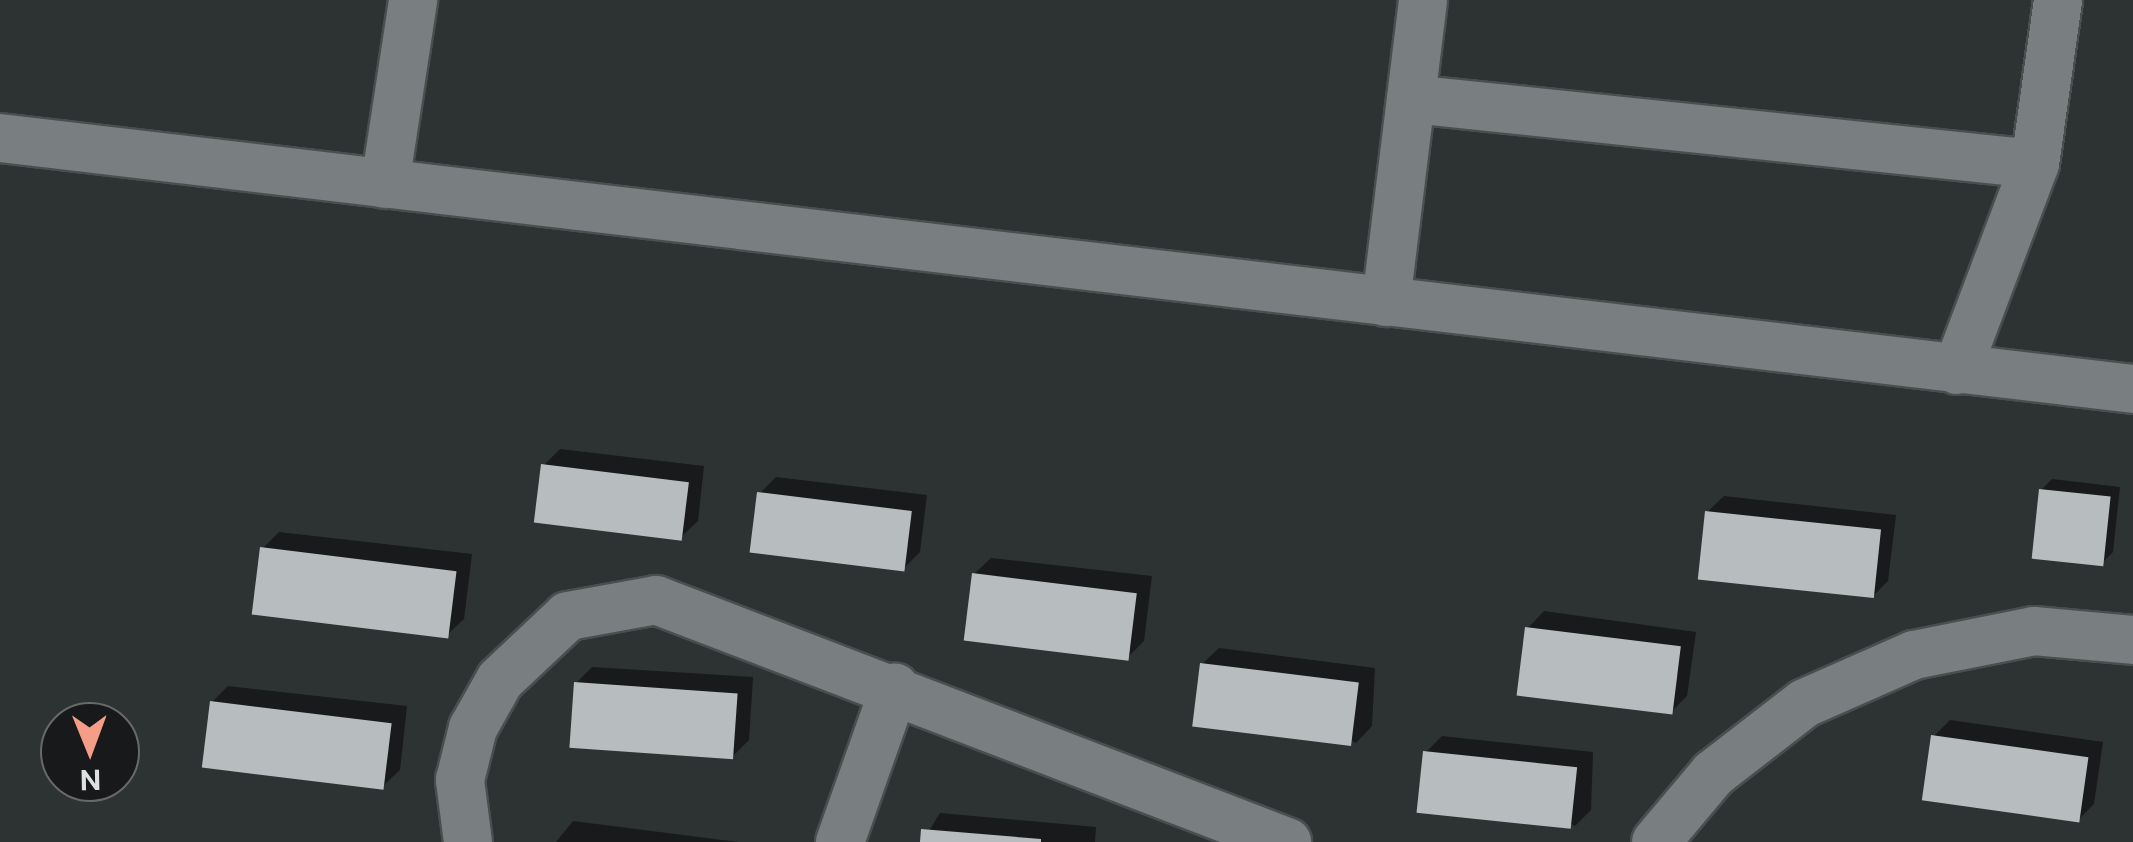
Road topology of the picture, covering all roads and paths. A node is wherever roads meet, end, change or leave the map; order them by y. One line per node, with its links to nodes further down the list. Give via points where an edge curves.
1 (412, 0): 7 (street)
2 (1424, 0): 4 (street)
3 (2058, 0): 6 (street)
4 (1411, 99): 6 (street); 8 (street)
5 (0, 138): 7 (street)
6 (2035, 164): 9 (street)
7 (385, 184): 8 (street)
8 (1386, 302): 9 (street)
9 (1957, 370): 10 (street)
10 (2133, 389)
11 (2133, 640): 16 (street, via 2034,631 1914,654 1805,703 1713,774)
12 (895, 687): 13 (street, via 697,609 627,602 568,616 528,644 473,728 460,780); 14 (street); 15 (street)
13 (468, 842)
14 (840, 842)
15 (1287, 842)
16 (1656, 842)

